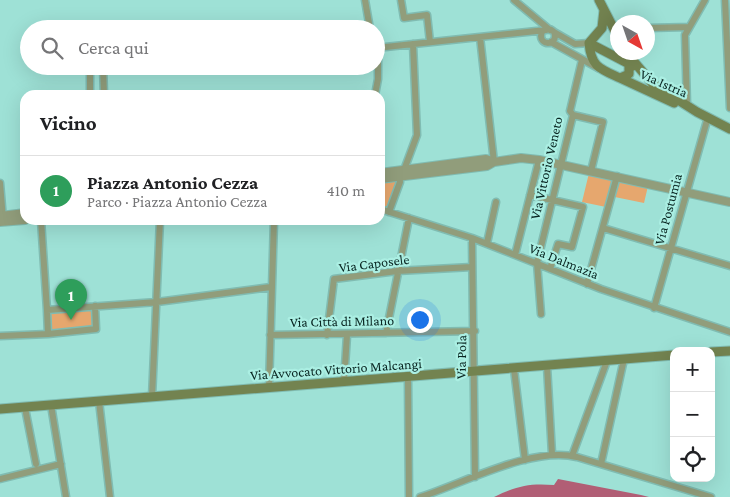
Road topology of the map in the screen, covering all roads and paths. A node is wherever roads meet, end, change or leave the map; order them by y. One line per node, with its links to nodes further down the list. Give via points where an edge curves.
1 (366, 0): 9 (street)
2 (401, 0): 15 (street, via 404,18 427,15)
3 (514, 0): 8 (street)
4 (599, 0): 7 (main road)
5 (705, 0): 11 (street)
6 (725, 0): 34 (street)
7 (604, 10): 10 (main road); 17 (main road, via 602,28)
8 (527, 13): 13 (street); 13 (street)
9 (369, 20)
10 (610, 22)
11 (688, 27): 12 (street); 33 (street, via 685,35)
12 (655, 28)
13 (545, 33): 14 (street); 16 (street, Via Istria); 16 (street, via 555,37); 17 (street, via 575,44)
14 (480, 37): 15 (street); 41 (street)
15 (430, 42): 18 (street)
16 (551, 42): 22 (street, Via Istria)
17 (589, 43): 20 (main road, Via Istria); 25 (main road)
18 (413, 44): 19 (street); 45 (street, via 417,135)
19 (385, 47)
20 (603, 51): 21 (main road, Via Istria); 25 (main road, via 596,57)
21 (610, 53)
22 (582, 60): 25 (street, Via Istria); 36 (street, Via Vittorio Veneto, via 570,111)
23 (628, 60): 29 (main road, Via Istria, via 629,74)
24 (629, 60): 33 (main road, Via Istria, via 652,84)
25 (597, 66): 29 (main road, Via Istria)
26 (90, 75): 30 (street)
27 (103, 75): 31 (street)
28 (378, 75): 32 (street)
29 (620, 78): 35 (main road, Via Istria)
30 (90, 90)
31 (104, 90)
32 (376, 90)
33 (687, 105): 35 (main road, Via Istria)
34 (730, 108)
35 (697, 112): 37 (main road, Via Istria)
36 (573, 115): 42 (street, Via Vittorio Veneto); 43 (street, via 604,122)
37 (708, 117): 39 (main road, Via Istria); 49 (street, Via Postumia)
38 (730, 124): 39 (street)
39 (730, 128)
40 (539, 160): 41 (street, via 521,158); 42 (street); 50 (street)
41 (494, 162): 45 (street, via 486,160)
42 (560, 165): 43 (street); 51 (street, Via Vittorio Veneto)
43 (591, 171): 46 (street)
44 (385, 173): 45 (street)
45 (401, 173): 47 (street); 55 (street)
46 (616, 176): 49 (street); 63 (street)
47 (385, 178)
48 (0, 183): 58 (street)
49 (685, 192): 53 (street); 66 (street, Via Postumia)
50 (530, 195): 51 (street); 67 (street)
51 (552, 200): 68 (street, Via Vittorio Veneto); 71 (street, via 583,207 572,247 558,244)
52 (496, 202): 65 (street)
53 (730, 202)
54 (385, 210): 55 (street, Via Dalmazia)
55 (390, 212): 57 (street, Via Dalmazia)
56 (20, 214): 58 (street)
57 (409, 218): 64 (street, Via Dalmazia); 72 (street)
58 (1, 219): 59 (street)
59 (20, 220)
60 (41, 225): 78 (street)
61 (160, 225): 75 (street)
62 (274, 225): 74 (street)
63 (603, 228): 66 (street); 73 (street)
64 (472, 238): 65 (street, Via Dalmazia); 70 (street, Via Pola)
65 (487, 243): 67 (street, Via Dalmazia)
66 (670, 248): 69 (street); 77 (street, Via Postumia)
67 (515, 255): 68 (street, Via Dalmazia)
68 (537, 264): 71 (street, Via Dalmazia); 79 (street, Via Vittorio Veneto)
69 (730, 266)
70 (472, 267): 72 (street, Via Caposele); 80 (street, Via Pola)
71 (550, 269): 73 (street, Via Dalmazia)
72 (397, 271): 82 (street); 85 (street, Via Caposele, via 334,279)
73 (587, 284): 77 (street, Via Dalmazia)
74 (271, 287): 75 (street); 84 (street)
75 (157, 302): 76 (street); 99 (street)
76 (95, 306): 78 (street); 83 (street, via 96,329)
77 (654, 308): 81 (street, Via Dalmazia)
78 (47, 310): 83 (street)
79 (541, 314)
80 (474, 331): 82 (street, Via Città di Milano); 95 (street, Via Pola)
81 (730, 332)
82 (386, 333): 86 (street, Via Città di Milano)
83 (48, 334): 87 (street)
84 (270, 335): 85 (street, Via Città di Milano); 98 (street)
85 (327, 335): 86 (street, Via Città di Milano)
86 (347, 335): 97 (street)
87 (0, 336)
88 (730, 351): 89 (main road)
89 (715, 352)
90 (670, 355): 91 (main road, Via Avvocato Vittorio Malcangi)
91 (624, 359): 92 (main road, Via Avvocato Vittorio Malcangi); 109 (street)
92 (608, 361): 93 (main road, Via Avvocato Vittorio Malcangi); 105 (street)
93 (547, 366): 94 (main road, Via Avvocato Vittorio Malcangi); 104 (street)
94 (514, 369): 95 (main road, Via Avvocato Vittorio Malcangi); 106 (street)
95 (473, 372): 96 (main road, Via Avvocato Vittorio Malcangi); 110 (street, Via Pola)
96 (408, 378): 97 (main road, Via Avvocato Vittorio Malcangi); 114 (street)
97 (344, 382): 98 (main road, Via Avvocato Vittorio Malcangi)
98 (269, 387): 99 (main road, Via Avvocato Vittorio Malcangi)
99 (152, 397): 100 (main road, Via Avvocato Vittorio Malcangi)
100 (99, 401): 101 (main road, Via Avvocato Vittorio Malcangi); 113 (street)
101 (51, 405): 102 (main road, Via Avvocato Vittorio Malcangi); 108 (street)
102 (26, 408): 103 (main road, Via Avvocato Vittorio Malcangi); 107 (street)
103 (0, 410)
104 (552, 454): 105 (street); 106 (street)
105 (572, 456): 109 (street)
106 (525, 460): 110 (street)
107 (36, 464)
108 (61, 464): 111 (street); 112 (street)
109 (601, 464): 116 (street)
110 (475, 478): 115 (street)
111 (0, 479)
112 (66, 497)
113 (110, 497)
114 (409, 497)
115 (420, 497)
116 (711, 497)

